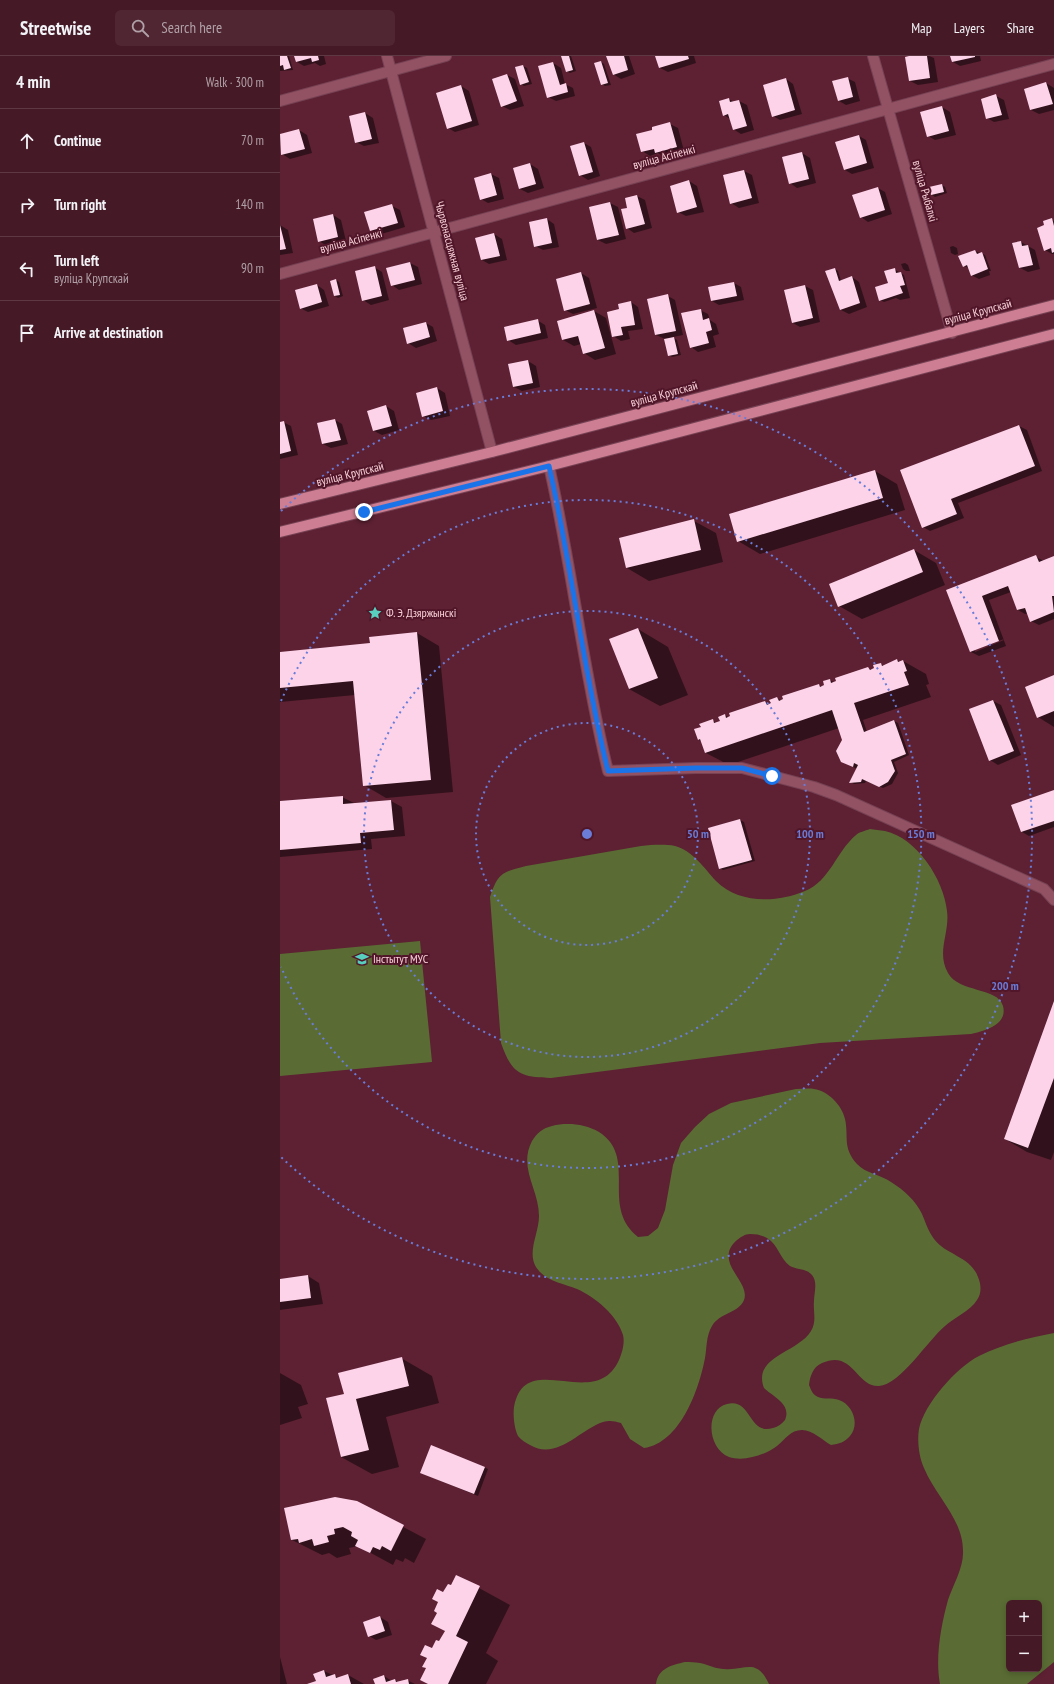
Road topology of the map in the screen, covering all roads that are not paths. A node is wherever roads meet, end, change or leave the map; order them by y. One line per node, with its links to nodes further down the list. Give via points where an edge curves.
1 (387, 56): 5 (street, Чырвонасцяжная вуліца)
2 (446, 56): 5 (street)
3 (873, 56): 7 (street, вуліца Рыбалкі)
4 (1054, 64): 7 (street, вуліца Асіпенкі)
5 (391, 71): 6 (street); 8 (street, Чырвонасцяжная вуліца)
6 (280, 101)
7 (888, 110): 8 (street, вуліца Асіпенкі); 11 (street, вуліца Рыбалкі)
8 (434, 232): 9 (street, вуліца Асіпенкі); 13 (street, Чырвонасцяжная вуліца)
9 (280, 274)
10 (1054, 305): 11 (main road, вуліца Крупскай)
11 (952, 333): 13 (main road, вуліца Крупскай)
12 (1054, 334): 14 (main road)
13 (492, 452): 15 (main road, вуліца Крупскай)
14 (549, 466): 16 (main road); 17 (street, via 597,726 608,771 742,768 814,787 1044,889)
15 (280, 504)
16 (280, 532)
17 (1054, 900)

